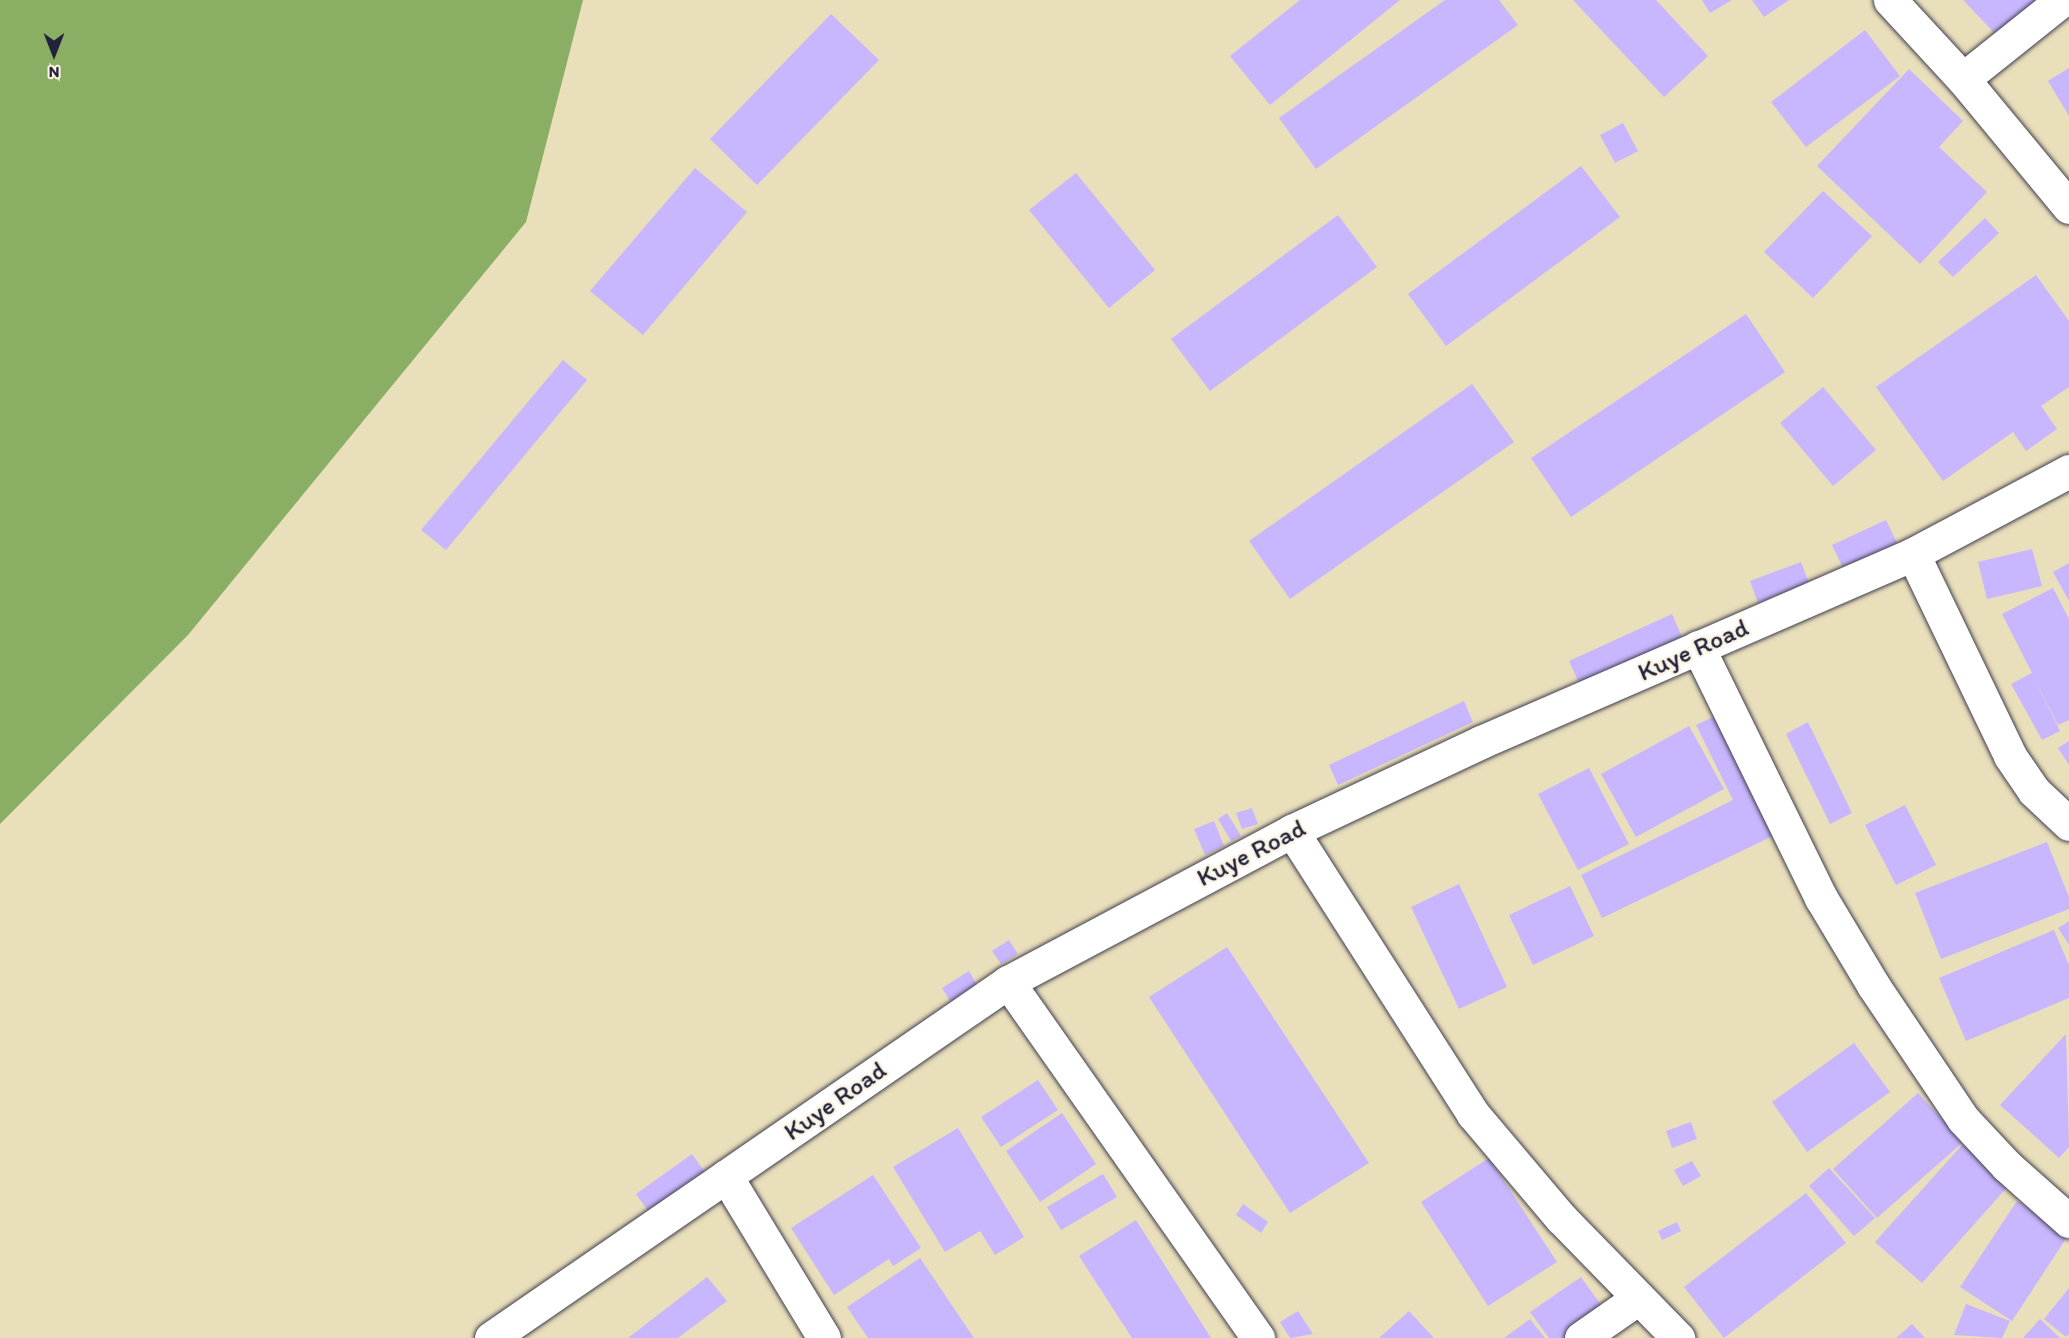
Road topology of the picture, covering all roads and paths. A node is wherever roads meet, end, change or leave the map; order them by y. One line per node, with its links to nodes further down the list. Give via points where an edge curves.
1 (1890, 0): 3 (street)
2 (2062, 0): 3 (street)
3 (1963, 79): 4 (street)
4 (2069, 207)
5 (2069, 471): 6 (street, Kuye Road)
6 (1913, 554): 7 (street, Kuye Road); 8 (street, via 2010,756 2034,791)
7 (1698, 647): 9 (street, Kuye Road); 12 (street, via 1821,898 1873,985 1963,1119 2007,1166)
8 (2069, 824)
9 (1292, 831): 10 (street, Kuye Road); 13 (street, via 1473,1114 1520,1172)
10 (1008, 982): 11 (street, Kuye Road); 16 (street)
11 (726, 1176): 14 (street, Kuye Road); 15 (street)
12 (2069, 1221)
13 (1637, 1299): 17 (street); 18 (street)
14 (491, 1338)
15 (824, 1338)
16 (1258, 1338)
17 (1581, 1338)
18 (1678, 1338)

